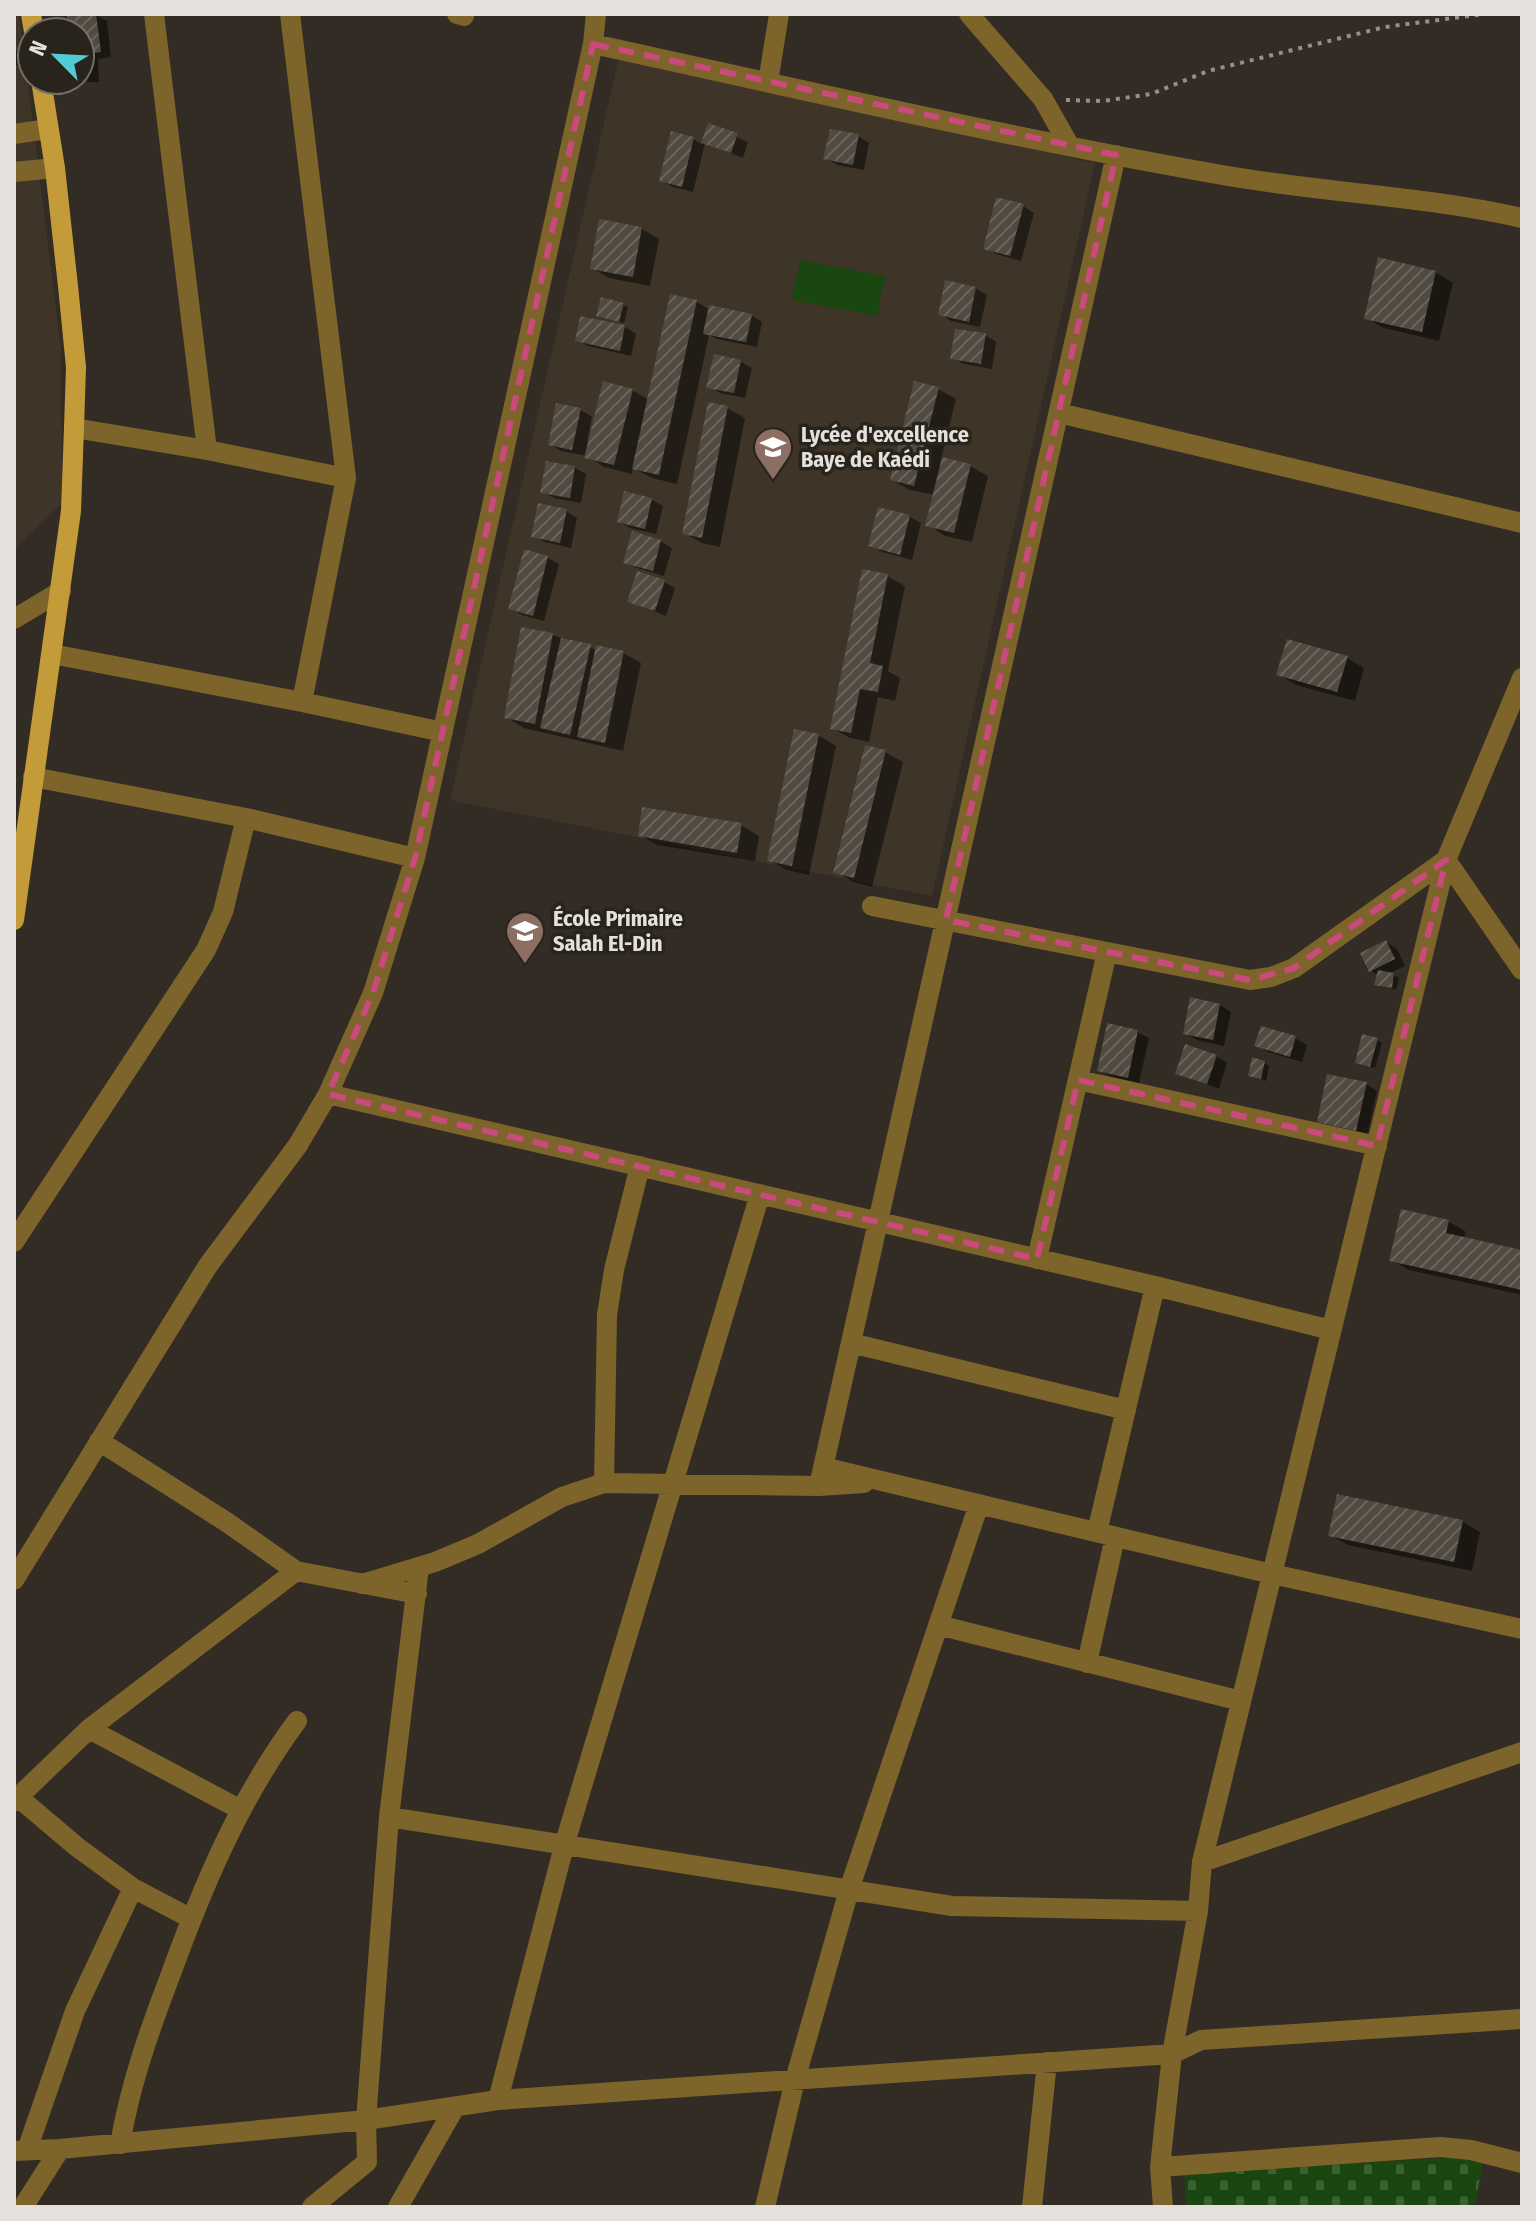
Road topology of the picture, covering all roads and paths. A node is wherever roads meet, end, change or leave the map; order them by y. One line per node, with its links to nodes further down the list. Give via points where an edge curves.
1 (154, 14): 20 (street)
2 (290, 14): 21 (street)
3 (596, 14): 7 (street)
4 (779, 14): 8 (street)
5 (969, 14): 10 (street)
6 (1484, 14): 10 (path, via 1385,27 1208,71 1151,94 1103,101)
7 (593, 44): 8 (street); 28 (street)
8 (768, 82): 13 (street)
9 (43, 96): 11 (main road)
10 (1043, 99): 13 (street)
11 (48, 129): 12 (street); 15 (main road)
12 (14, 134)
13 (1069, 145): 14 (street)
14 (1116, 155): 17 (street); 18 (street)
15 (55, 168): 16 (street); 19 (main road, via 76,367)
16 (14, 172)
17 (1522, 218)
18 (1059, 413): 22 (street); 35 (street)
19 (74, 428): 20 (street); 23 (main road)
20 (207, 450): 21 (street)
21 (346, 478): 27 (street)
22 (1522, 523)
23 (61, 591): 24 (street); 25 (main road)
24 (14, 619)
25 (52, 654): 27 (street); 29 (main road)
26 (1522, 678): 32 (street)
27 (302, 702): 28 (street)
28 (443, 732): 31 (street)
29 (33, 777): 30 (street); 34 (main road)
30 (246, 818): 31 (street); 44 (street, via 223,912 206,950)
31 (415, 858): 39 (street, via 373,993)
32 (1446, 860): 36 (street, via 1294,968 1271,977 1250,980); 37 (street); 40 (street)
33 (872, 906): 35 (street)
34 (14, 920)
35 (946, 920): 36 (street); 43 (street)
36 (1107, 952): 38 (street)
37 (1522, 970)
38 (1078, 1080): 40 (street); 45 (street)
39 (328, 1094): 41 (street); 50 (street, via 298,1145 207,1267)
40 (1377, 1146): 47 (street)
41 (640, 1166): 42 (street); 52 (street, via 609,1303)
42 (760, 1194): 43 (street); 53 (street)
43 (878, 1221): 45 (street); 48 (street)
44 (14, 1242)
45 (1037, 1259): 46 (street)
46 (1155, 1286): 47 (street); 49 (street)
47 (1331, 1330): 58 (street)
48 (851, 1343): 49 (street); 51 (street)
49 (1126, 1410): 55 (street)
50 (99, 1441): 57 (street); 59 (street)
51 (821, 1476): 53 (street); 54 (street, via 885,1482)
52 (604, 1483): 53 (street); 56 (street, via 562,1497 478,1544)
53 (674, 1485): 72 (street)
54 (979, 1504): 55 (street); 62 (street)
55 (1106, 1534): 58 (street); 64 (street)
56 (419, 1567): 60 (street); 61 (street)
57 (296, 1571): 60 (street); 67 (street)
58 (1272, 1574): 63 (street); 65 (street)
59 (14, 1580)
60 (362, 1584): 61 (street)
61 (417, 1594): 71 (street)
62 (938, 1625): 64 (street); 75 (street)
63 (1522, 1629)
64 (1087, 1663): 65 (street)
65 (1241, 1701): 73 (street)
66 (297, 1721): 70 (street)
67 (89, 1729): 69 (street); 70 (street)
68 (1521, 1759): 73 (street)
69 (16, 1799): 74 (street)
70 (241, 1810): 77 (street)
71 (389, 1817): 72 (street); 84 (street)
72 (564, 1846): 75 (street); 82 (street)
73 (1202, 1862): 76 (street)
74 (133, 1888): 77 (street); 87 (street, via 75,2011)
75 (849, 1890): 76 (street, via 952,1906); 81 (street)
76 (1198, 1911): 79 (street)
77 (190, 1918): 85 (street, via 127,2098)
78 (1522, 2019): 79 (street, via 1201,2040)
79 (1172, 2054): 80 (street); 89 (street)
80 (1047, 2062): 81 (street); 94 (street)
81 (795, 2080): 82 (street); 93 (street)
82 (498, 2100): 83 (street)
83 (455, 2107): 84 (street); 92 (street)
84 (366, 2120): 85 (street); 91 (street, via 367,2162)
85 (120, 2144): 86 (street)
86 (60, 2149): 87 (street); 90 (street)
87 (21, 2150)
88 (1522, 2163): 89 (street, via 1440,2147)
89 (1160, 2167): 95 (street)
90 (23, 2207)
91 (312, 2207)
92 (398, 2207)
93 (765, 2207)
94 (1032, 2207)
95 (1163, 2207)

